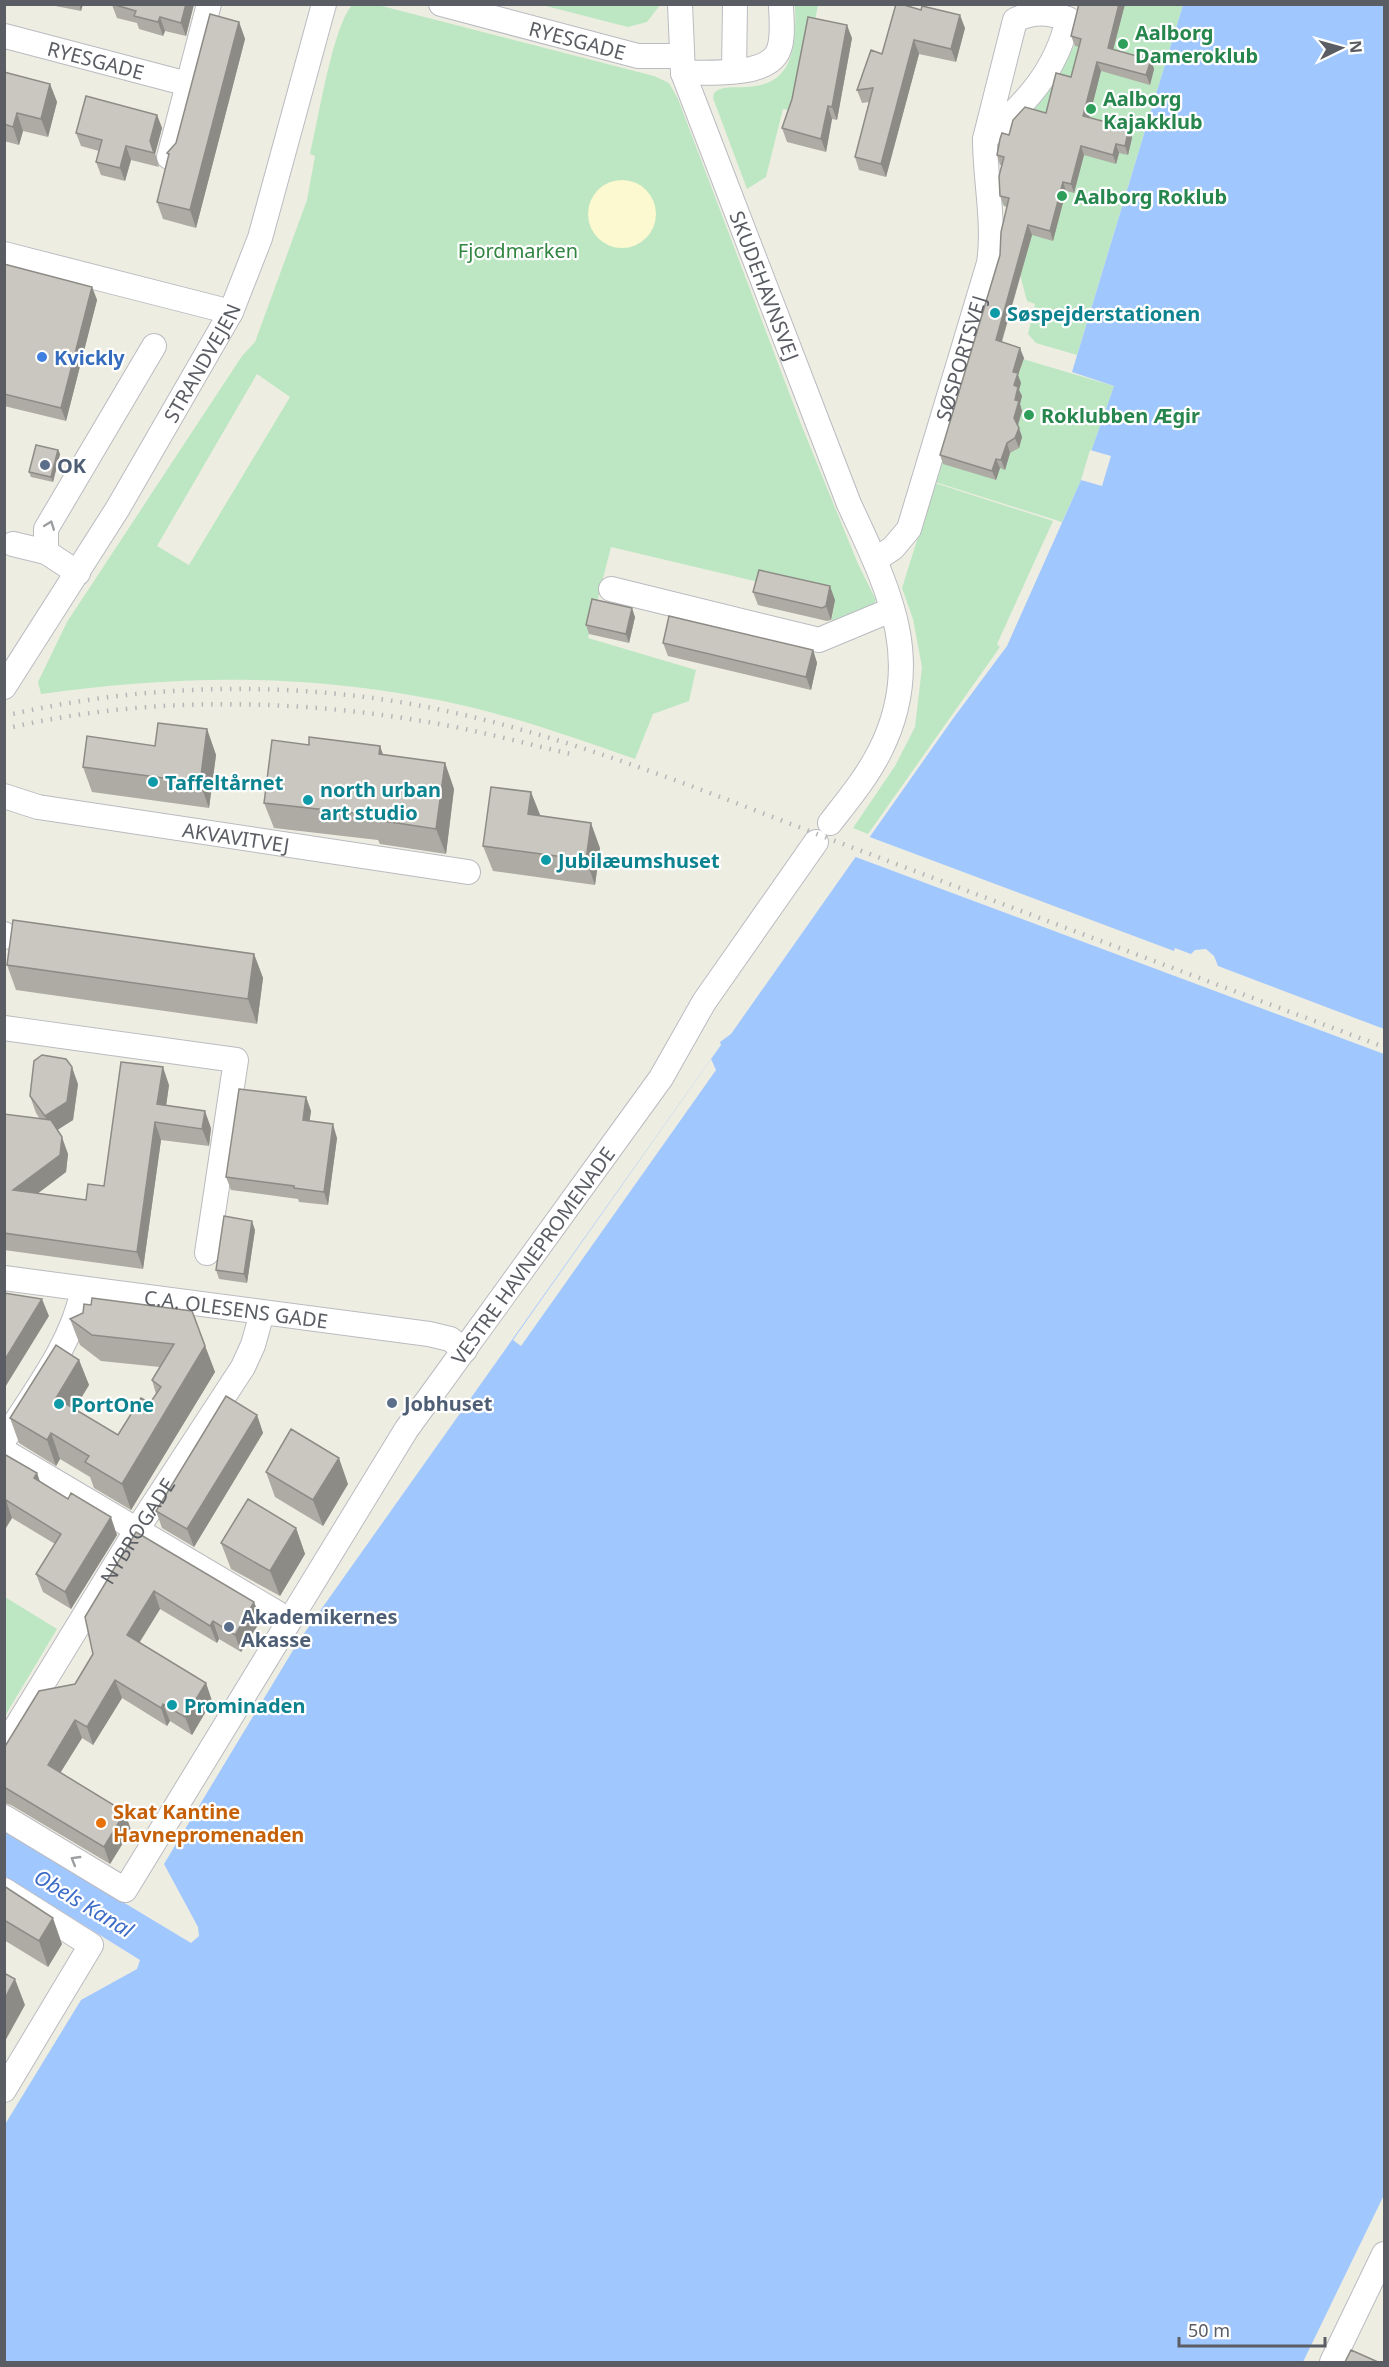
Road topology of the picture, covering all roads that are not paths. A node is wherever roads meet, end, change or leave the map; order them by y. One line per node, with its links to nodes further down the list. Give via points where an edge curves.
1 (209, 4): 10 (street)
2 (324, 4): 14 (street, STRANDVEJEN, via 260,238)
3 (441, 4): 8 (street, RYESGADE)
4 (680, 4): 8 (street, SKUDEHAVNSVEJ)
5 (735, 4): 9 (street)
6 (780, 4): 9 (street, RYESGADE, via 781,38 777,54 764,66)
7 (5, 36): 10 (street, RYESGADE)
8 (682, 65): 9 (street, RYESGADE); 18 (street, SKUDEHAVNSVEJ, via 849,504)
9 (734, 71)
10 (188, 84): 12 (street)
11 (985, 139): 11 (street, SØSPORTSVEJ, via 1013,114 1050,69 1068,19 1047,12 1015,20); 18 (street, SØSPORTSVEJ, via 993,241 989,263 909,529 893,548)
12 (169, 157)
13 (4, 254): 14 (street)
14 (231, 312): 19 (street, STRANDVEJEN)
15 (154, 346): 17 (street, one-way to 15, via 46,529)
16 (13, 544): 17 (street)
17 (46, 552): 19 (street)
18 (875, 560): 21 (street)
19 (78, 573): 22 (street, STRANDVEJEN)
20 (611, 589): 21 (street, via 819,640)
21 (891, 610): 24 (street, via 901,638 900,696 880,751)
22 (4, 687)
23 (4, 796): 26 (street, AKVAVITVEJ, via 38,807)
24 (830, 823)
25 (816, 842): 32 (street, VESTRE HAVNEPROMENADE, via 704,1002 661,1078)
26 (468, 872)
27 (4, 1028): 28 (street, via 236,1059)
28 (207, 1253)
29 (4, 1278): 30 (street, C.A. OLESENS GADE)
30 (83, 1289): 31 (street, C.A. OLESENS GADE); 33 (street, via 66,1340)
31 (262, 1313): 32 (street, C.A. OLESENS GADE, via 429,1334 450,1339); 35 (street, NYBROGADE, via 243,1367)
32 (465, 1350): 36 (street, VESTRE HAVNEPROMENADE, via 406,1430)
33 (4, 1440)
34 (4, 1451): 35 (street)
35 (136, 1531): 36 (street); 37 (street, NYBROGADE)
36 (289, 1620): 38 (street, VESTRE HAVNEPROMENADE, one-way to 38, via 125,1890)
37 (4, 1748)
38 (4, 1817)
39 (4, 1890): 40 (street, via 92,1944)
40 (6, 2084)
41 (1384, 2254): 42 (street)
42 (1332, 2362)

